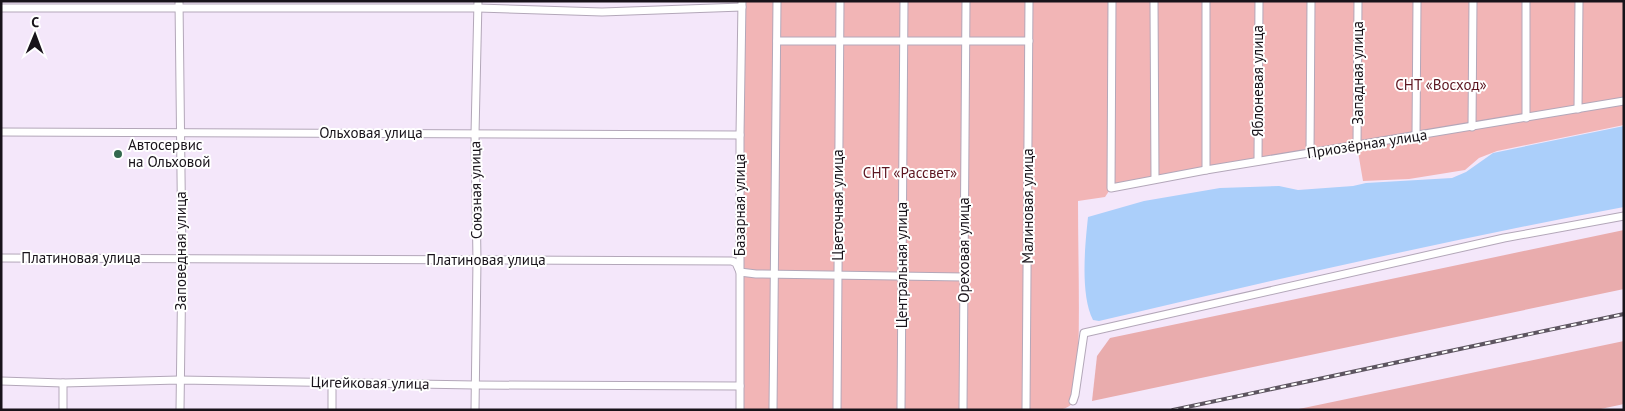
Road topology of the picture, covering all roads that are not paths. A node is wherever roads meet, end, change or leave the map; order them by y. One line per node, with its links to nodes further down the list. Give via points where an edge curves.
1 (777, 1): 22 (street)
2 (840, 1): 23 (street, Цветочная улица)
3 (904, 1): 20 (street, Центральная улица)
4 (966, 1): 21 (street, Ореховая улица)
5 (1029, 1): 24 (street, Малиновая улица)
6 (1112, 1): 38 (street, Приозёрная улица, via 1111,188)
7 (1154, 1): 38 (street)
8 (1206, 1): 37 (street)
9 (1259, 1): 36 (street, Яблоневая улица)
10 (1310, 1): 35 (street)
11 (1358, 1): 34 (street, Западная улица)
12 (1417, 1): 33 (street)
13 (1473, 1): 28 (street)
14 (1526, 1): 27 (street)
15 (1579, 1): 26 (street)
16 (179, 4): 17 (street); 19 (street); 30 (street, Заповедная улица)
17 (478, 4): 18 (street, via 602,12); 31 (street, Союзная улица)
18 (742, 4): 32 (street, Базарная улица)
19 (1, 8)
20 (904, 40): 21 (street); 23 (street); 46 (street, Центральная улица)
21 (966, 40): 24 (street); 47 (street, Ореховая улица)
22 (777, 41): 23 (street); 44 (street)
23 (840, 41): 45 (street, Цветочная улица)
24 (1029, 41): 64 (street, Малиновая улица)
25 (1624, 101): 26 (street, Приозёрная улица)
26 (1578, 109): 27 (street, Приозёрная улица)
27 (1526, 118): 28 (street, Приозёрная улица)
28 (1472, 127): 33 (street, Приозёрная улица)
29 (1, 132): 30 (street, Ольховая улица)
30 (182, 132): 31 (street, Ольховая улица); 41 (street, Заповедная улица)
31 (475, 134): 32 (street, Ольховая улица); 42 (street, Союзная улица)
32 (740, 134): 43 (street, Базарная улица)
33 (1416, 136): 34 (street, Приозёрная улица)
34 (1357, 145): 35 (street, Приозёрная улица)
35 (1310, 154): 36 (street, Приозёрная улица)
36 (1258, 162): 37 (street, Приозёрная улица)
37 (1206, 170): 38 (street, Приозёрная улица)
38 (1155, 179)
39 (1624, 216): 54 (street, via 1504,238 1084,333)
40 (1, 258): 41 (street, Платиновая улица)
41 (182, 258): 42 (street, Платиновая улица); 48 (street, Заповедная улица)
42 (477, 260): 43 (street, Платиновая улица, via 732,261); 52 (street, Союзная улица)
43 (740, 272): 44 (street, Платиновая улица); 53 (street, Базарная улица)
44 (774, 275): 45 (street, Платиновая улица); 60 (street)
45 (838, 276): 46 (street, Платиновая улица); 61 (street, Цветочная улица)
46 (902, 276): 47 (street, Платиновая улица); 62 (street, Центральная улица)
47 (964, 277): 63 (street, Ореховая улица)
48 (179, 380): 50 (street, Цигейковая улица); 51 (street, Цигейковая улица); 56 (street, Заповедная улица)
49 (1, 381): 50 (street, Цигейковая улица)
50 (63, 383): 55 (street)
51 (332, 383): 52 (street, Цигейковая улица); 57 (street)
52 (475, 385): 53 (street, Цигейковая улица); 58 (street, Союзная улица)
53 (740, 386): 59 (street, Базарная улица)
54 (1073, 401)
55 (63, 410)
56 (180, 410)
57 (332, 410)
58 (476, 410)
59 (740, 410)
60 (773, 410)
61 (837, 410)
62 (901, 410)
63 (963, 410)
64 (1026, 410)

